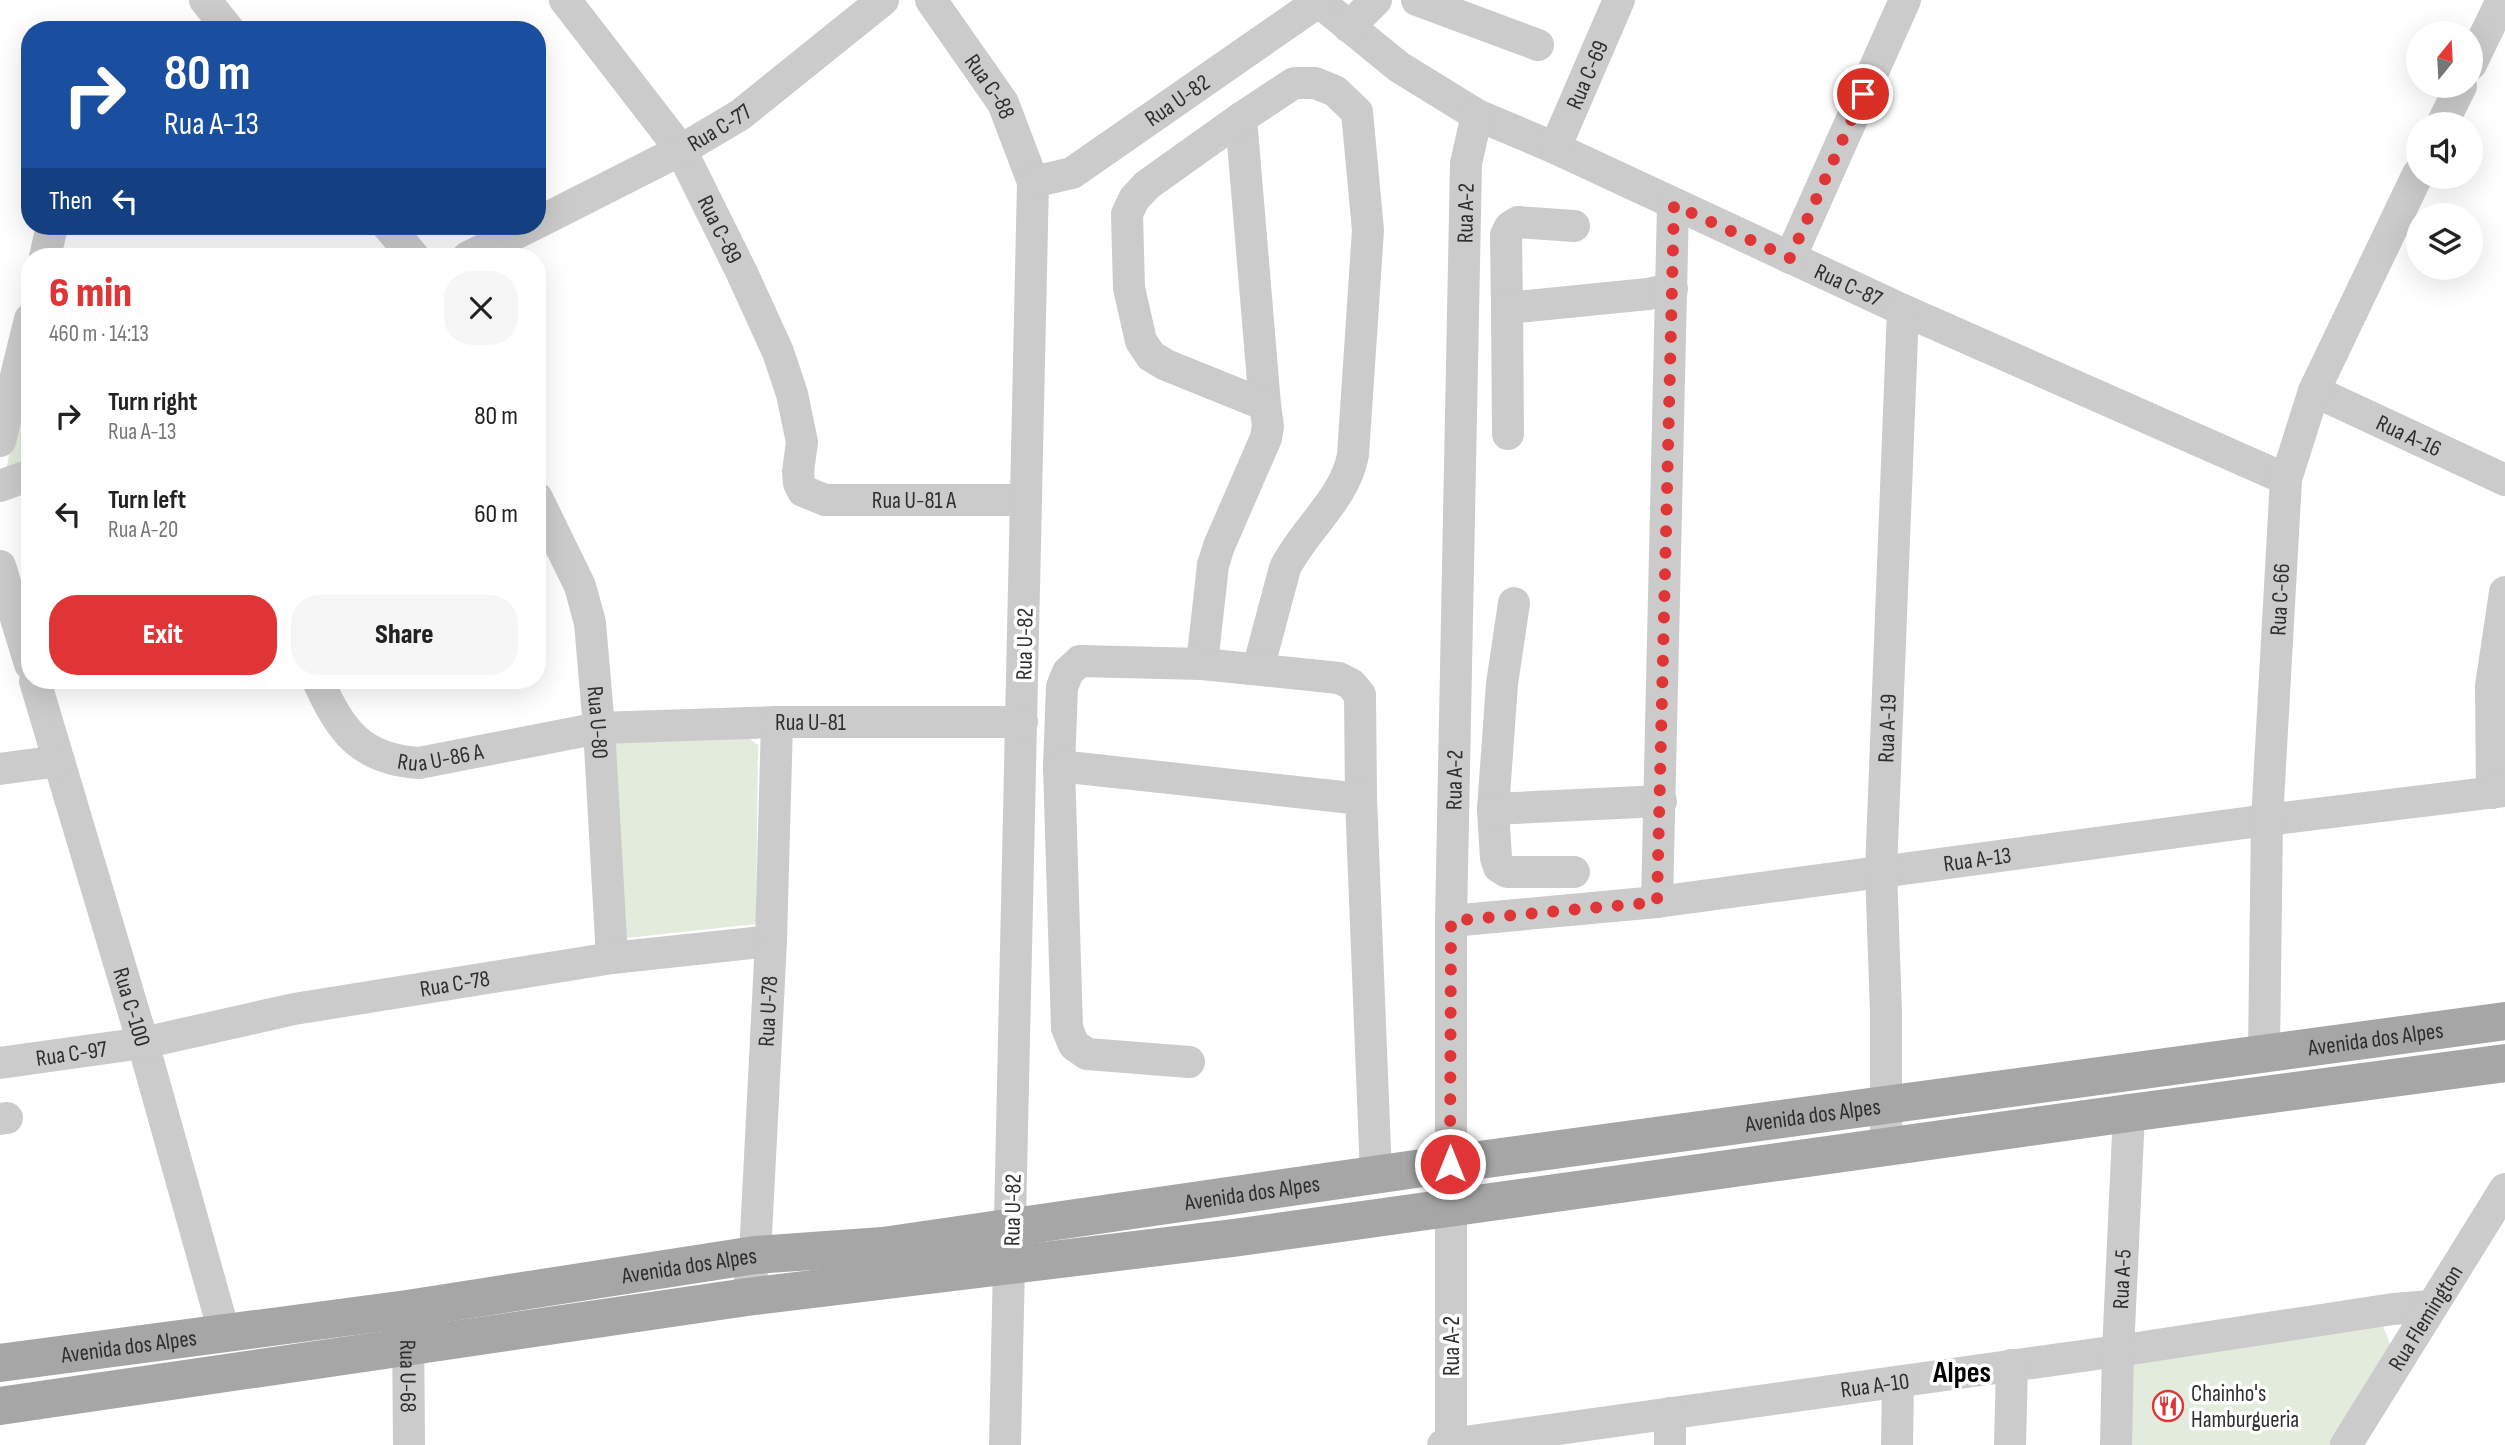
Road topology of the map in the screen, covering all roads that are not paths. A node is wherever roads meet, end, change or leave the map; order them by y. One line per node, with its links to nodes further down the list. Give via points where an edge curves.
1 (565, 0): 16 (street, Rua C-89)
2 (883, 0): 16 (street, Rua C-77, via 740,115)
3 (931, 0): 17 (street, Rua C-88, via 1003,103)
4 (1376, 0): 10 (street)
5 (1417, 0): 12 (street)
6 (1619, 0): 15 (street, Rua C-69)
7 (1905, 0): 24 (street)
8 (2502, 0): 11 (street)
9 (1317, 1): 10 (street, Rua C-87); 17 (street, Rua U-82, via 1072,173)
10 (1349, 27): 13 (street, Rua C-87, via 1399,67)
11 (2483, 39)
12 (1538, 45)
13 (1477, 114): 15 (street, Rua C-87); 62 (street, Rua A-2, via 1466,163)
14 (1241, 118): 30 (street); 30 (street, via 1134,199 1127,214 1129,288 1142,341 1151,356); 45 (street, via 1294,83 1315,83 1335,91 1357,112 1368,230 1350,473 1289,561)
15 (1555, 148): 19 (street, Rua C-87)
16 (681, 150): 20 (street, Rua C-77); 37 (street, Rua C-89, via 778,352 802,442 798,472)
17 (1033, 182): 38 (street, Rua U-82)
18 (2410, 189): 29 (street, Rua C-66)
19 (1674, 205): 24 (street, Rua C-87); 25 (street)
20 (546, 218)
21 (1574, 226): 26 (street, via 1518,222 1510,226 1506,235)
22 (513, 235): 23 (street)
23 (486, 248)
24 (1790, 258): 27 (street, Rua C-87)
25 (1672, 289): 26 (street); 56 (street)
26 (1507, 307): 31 (street)
27 (1903, 310): 34 (street, Rua C-87); 59 (street, Rua A-19)
28 (21, 365): 32 (street)
29 (2314, 391): 34 (street, Rua C-66); 35 (street, Rua A-16)
30 (1265, 405): 44 (street, via 1266,438 1213,565)
31 (1508, 434)
32 (0, 441)
33 (21, 478): 36 (street)
34 (2286, 479): 58 (street, Rua C-66)
35 (2505, 480)
36 (0, 486)
37 (803, 491): 38 (street, Rua U-81 A, via 825,500)
38 (1026, 500): 49 (street, Rua U-82)
39 (546, 516): 50 (street, Rua U-80, via 580,586 590,623)
40 (0, 566): 43 (street)
41 (2505, 592): 54 (street, via 2491,686)
42 (1514, 603): 57 (street, via 1502,684)
43 (21, 635)
44 (1202, 664): 45 (street); 52 (street, via 1080,661 1068,672 1062,687)
45 (1258, 669): 55 (street, via 1339,678 1360,695)
46 (37, 689): 51 (street, Rua C-100)
47 (322, 689): 50 (street, Rua U-86 A, via 351,736 376,754 397,761 419,762)
48 (777, 722): 49 (street, Rua U-81); 50 (street, Rua U-81); 63 (street, Rua U-78)
49 (1022, 722): 78 (street, Rua U-82)
50 (599, 728): 64 (street, Rua U-80)
51 (59, 761): 53 (street); 66 (street, Rua C-100)
52 (1059, 766): 55 (street); 68 (street, via 1068,1028 1074,1045 1087,1054)
53 (0, 769)
54 (2498, 792): 58 (street, Rua A-13)
55 (1361, 799): 75 (street)
56 (1661, 801): 57 (street); 61 (street)
57 (1493, 809): 60 (street, via 1499,867 1507,872)
58 (2267, 820): 59 (street, Rua A-13); 67 (street, Rua C-66)
59 (1881, 871): 61 (street, Rua A-13); 71 (street, Rua A-19)
60 (1574, 872)
61 (1657, 902): 62 (street, Rua A-13)
62 (1451, 921): 74 (street, Rua A-2)
63 (771, 941): 64 (street, Rua C-78); 79 (street, Rua U-78)
64 (612, 958): 66 (street, Rua C-78, via 294,1009)
65 (2505, 1021): 67 (main road, Avenida dos Alpes)
66 (143, 1043): 69 (street, Rua C-97); 84 (street, Rua C-100)
67 (2264, 1052): 71 (main road, Avenida dos Alpes)
68 (1189, 1062)
69 (0, 1063)
70 (2503, 1064): 72 (main road, Avenida dos Alpes)
71 (1885, 1105): 73 (street, Rua A-19); 74 (main road, Avenida dos Alpes)
72 (2129, 1113): 73 (main road, Avenida dos Alpes); 86 (street, Rua A-5)
73 (1886, 1148): 77 (main road, Avenida dos Alpes)
74 (1450, 1164): 75 (main road, Avenida dos Alpes); 77 (street, Rua A-2)
75 (1376, 1175): 78 (main road, Avenida dos Alpes)
76 (2505, 1189): 82 (street, Rua Flemington)
77 (1452, 1207): 80 (main road, Avenida dos Alpes); 94 (street, Rua A-2)
78 (1011, 1228): 79 (main road, Avenida dos Alpes); 80 (street, Rua U-82)
79 (755, 1255): 81 (street, Rua U-78); 83 (main road, Avenida dos Alpes)
80 (1011, 1266): 81 (main road, Avenida dos Alpes); 93 (street, Rua U-82)
81 (747, 1297): 85 (main road, Avenida dos Alpes)
82 (2431, 1306): 86 (street, Rua A-10); 99 (street, Rua Flemington)
83 (407, 1309): 84 (main road, Avenida dos Alpes); 85 (street, Rua U-68)
84 (224, 1332): 87 (main road, Avenida dos Alpes)
85 (408, 1347): 90 (main road, Avenida dos Alpes); 92 (street, Rua U-68)
86 (2118, 1351): 88 (street, Rua A-10); 98 (street, Rua A-5)
87 (0, 1363)
88 (2012, 1366): 89 (street, Rua A-10); 97 (street)
89 (1898, 1381): 91 (street, Rua A-10); 96 (street)
90 (0, 1406)
91 (1670, 1413): 94 (street, Rua A-10); 95 (street)
92 (409, 1445)
93 (1005, 1445)
94 (1448, 1445)
95 (1670, 1445)
96 (1897, 1445)
97 (2010, 1445)
98 (2116, 1445)
99 (2346, 1445)

